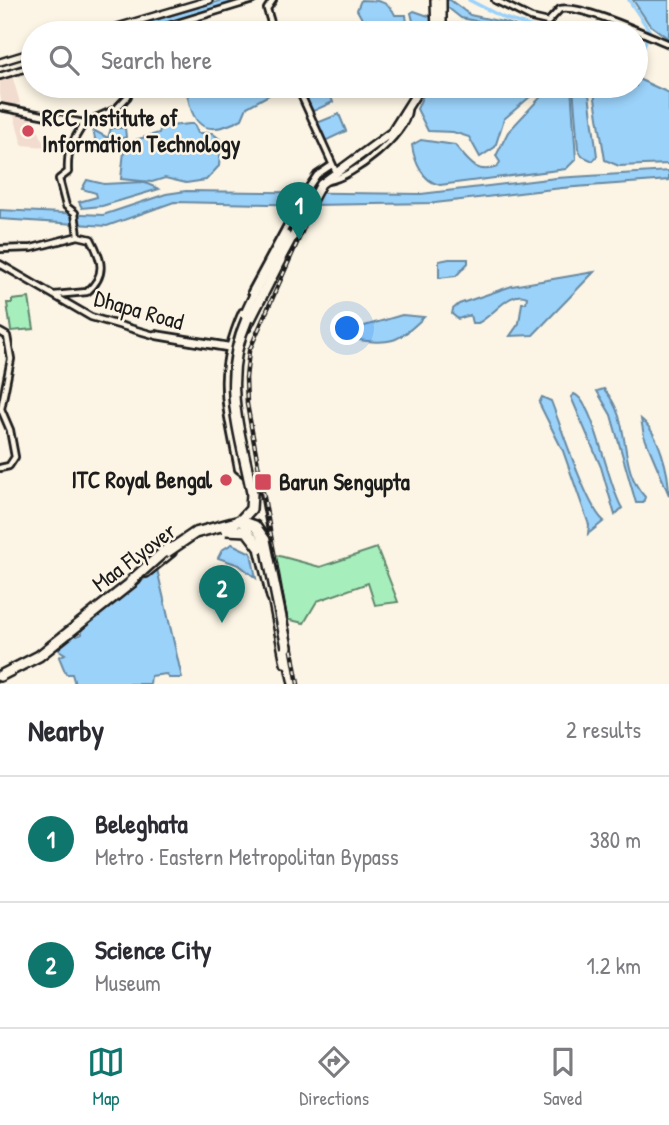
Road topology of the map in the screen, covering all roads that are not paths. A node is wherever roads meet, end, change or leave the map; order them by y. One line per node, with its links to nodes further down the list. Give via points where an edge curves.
1 (209, 0): 6 (main road)
2 (252, 0): 7 (street)
3 (273, 0): 8 (street, via 267,9)
4 (438, 0): 9 (main road)
5 (495, 0): 10 (street)
6 (138, 21)
7 (184, 21)
8 (270, 21)
9 (440, 21)
10 (544, 21)
11 (553, 21): 12 (street, via 560,9 570,8)
12 (618, 21)
13 (648, 35): 14 (street)
14 (669, 44)
15 (21, 56): 16 (main road)
16 (0, 62)
17 (21, 70): 18 (street)
18 (0, 76)
19 (126, 98): 25 (street, via 118,108)
20 (302, 98): 28 (street)
21 (411, 98): 28 (main road, via 391,129)
22 (414, 98): 24 (main road)
23 (0, 107): 25 (street)
24 (408, 110): 26 (main road); 27 (street, via 404,126)
25 (84, 123): 30 (street, via 66,155 68,172 59,179 66,206 75,213)
26 (393, 130): 27 (main road); 28 (main road, via 374,148)
27 (387, 145): 29 (street)
28 (334, 168): 29 (main road); 37 (street, via 312,182 279,235)
29 (318, 186): 32 (main road)
30 (78, 236): 31 (street, via 32,248); 34 (street, via 91,239 102,263 101,274 87,292)
31 (0, 249)
32 (277, 258): 35 (highway, Maa Flyover); 37 (main road)
33 (0, 264): 34 (street, Dhapa Road)
34 (53, 295): 37 (street, Dhapa Road, via 86,315)
35 (248, 319): 41 (highway, Maa Flyover, bridge, via 233,376 253,510 239,523 203,532); 43 (highway, Maa Flyover, bridge, via 236,345 232,376 252,493 250,511 240,521 187,538)
36 (0, 332): 38 (street, via 7,336 11,359 1,410 15,457 9,466)
37 (232, 348): 39 (main road, via 230,394); 40 (main road, via 235,396)
38 (0, 468)
39 (252, 518): 40 (main road); 45 (main road, via 238,518 191,534 30,658)
40 (258, 525): 44 (main road); 45 (main road, via 214,530 186,542 39,657); 46 (main road)
41 (180, 545): 44 (highway, bridge, via 227,530 247,531 259,545); 45 (highway, Maa Flyover, bridge, via 44,652)
42 (271, 553): 46 (street)
43 (131, 581): 45 (highway, Maa Flyover, via 38,653); 46 (highway, bridge, via 189,533 230,520 249,523 267,546)
44 (270, 593): 46 (main road)
45 (0, 675)
46 (291, 679)

